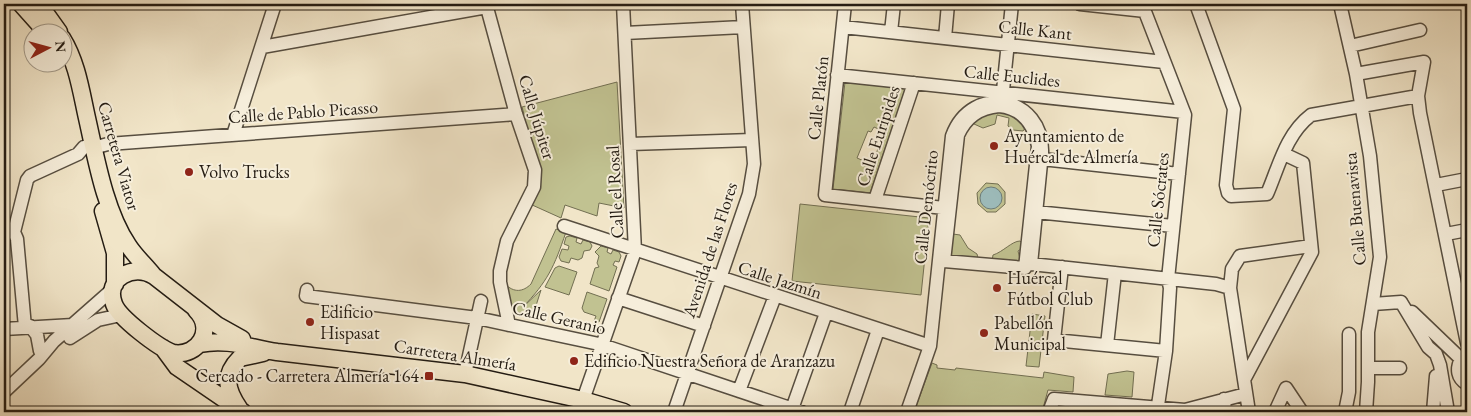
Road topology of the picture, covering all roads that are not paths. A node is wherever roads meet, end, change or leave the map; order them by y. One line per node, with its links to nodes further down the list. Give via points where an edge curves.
1 (21, 4): 15 (main road)
2 (39, 4): 16 (main road)
3 (275, 4): 25 (street)
4 (623, 4): 21 (street, Calle el Rosal)
5 (742, 4): 17 (street, Avenida de las Flores)
6 (845, 4): 18 (street, Calle Platón)
7 (894, 4): 20 (street)
8 (948, 4): 22 (street)
9 (1012, 4): 23 (street)
10 (1080, 4): 14 (street)
11 (1196, 4): 46 (street, via 1232,102 1234,119 1226,190 1229,195 1267,194)
12 (1340, 4): 24 (street, Calle Buenavista)
13 (486, 6): 25 (street); 40 (street, Calle Júpiter)
14 (1144, 7): 27 (street, Calle Sócrates)
15 (37, 22)
16 (52, 22)
17 (743, 27): 21 (street); 43 (street, Avenida de las Flores)
18 (842, 27): 20 (street, Calle Kant); 30 (street, Calle Platón)
19 (1420, 30): 24 (street)
20 (891, 32): 22 (street, Calle Kant)
21 (625, 33): 44 (street, Calle el Rosal)
22 (945, 38): 23 (street, Calle Kant)
23 (1007, 45): 27 (street, Calle Kant); 34 (street)
24 (1350, 46): 29 (street, Calle Buenavista)
25 (262, 47): 42 (street)
26 (72, 58): 45 (main road, Carretera Viator)
27 (1164, 62): 39 (street, Calle Sócrates)
28 (66, 72): 45 (main road, Carretera Viator)
29 (1356, 74): 33 (street, via 1424,62); 36 (street, Calle Buenavista)
30 (838, 76): 31 (street, Calle Euclides); 51 (street, Calle Platón, via 825,195)
31 (914, 84): 32 (street, Calle Euclides); 51 (street, Calle Euripides)
32 (959, 88): 34 (street, Calle Euclides); 37 (street, via 972,98)
33 (1418, 96): 36 (street); 50 (street)
34 (1002, 98): 35 (street, Calle Euclides); 37 (street); 41 (street)
35 (1045, 98): 39 (street, Calle Euclides); 41 (street, via 1036,99 1031,104)
36 (1361, 107): 46 (street, via 1311,115 1299,124); 74 (street, Calle Buenavista, via 1370,156 1380,257)
37 (969, 111): 52 (street, Calle Demócrito, via 958,122 952,136)
38 (1016, 111): 38 (street, via 1030,124 1038,146 1025,268 944,261 956,140 961,129 974,114 984,109 999,106)
39 (1184, 112): 48 (street, Calle Sócrates)
40 (516, 114): 42 (street, Calle de Pablo Picasso); 80 (street, Calle Júpiter, via 536,179 507,241 500,271)
41 (1031, 118): 47 (street, via 1042,138)
42 (233, 135): 45 (street, Calle de Pablo Picasso)
43 (752, 140): 44 (street); 64 (street, Avenida de las Flores, via 754,164 749,194)
44 (630, 144): 60 (street, Calle el Rosal)
45 (89, 147): 56 (street, via 30,176); 63 (main road, Carretera Viator, via 123,237); 67 (main road, Carretera Viator, via 115,253)
46 (1284, 154): 59 (street, via 1303,163)
47 (1042, 159): 48 (street); 53 (street)
48 (1179, 174): 55 (street, Calle Sócrates)
49 (1467, 179): 50 (street)
50 (1436, 185): 58 (street)
51 (875, 200): 52 (street)
52 (944, 208): 90 (street, Calle Demócrito)
53 (1036, 212): 55 (street); 61 (street, via 1031,264)
54 (564, 226): 60 (street, Calle Jazmín)
55 (1173, 226): 65 (street, Calle Sócrates)
56 (9, 229): 82 (street, via 17,239)
57 (1467, 230): 58 (street)
58 (1446, 234): 66 (street)
59 (1312, 246): 68 (street, via 1240,256 1232,269); 101 (street, via 1312,252)
60 (635, 251): 64 (street, Calle Jazmín); 71 (street, Calle el Rosal)
61 (1062, 267): 62 (street); 88 (street, via 1054,340)
62 (1115, 273): 65 (street); 88 (street)
63 (154, 276): 67 (main road, via 144,271 133,271 122,275); 75 (main road, Carretera Viator)
64 (720, 279): 70 (street, Calle Jazmín); 81 (street, Avenida de las Flores)
65 (1168, 279): 68 (street); 94 (street, Calle Sócrates)
66 (1462, 284): 86 (street)
67 (114, 286): 77 (main road, Carretera Viator, via 114,306); 79 (street)
68 (1230, 288): 101 (street)
69 (307, 290): 78 (street, Calle Geranio, via 306,296)
70 (775, 296): 76 (street, Calle Jazmín); 105 (street)
71 (618, 298): 81 (street); 87 (street, Calle el Rosal)
72 (480, 301): 78 (street)
73 (1402, 302): 74 (street); 91 (street); 96 (street)
74 (1373, 304): 97 (street, Calle Buenavista, via 1368,332)
75 (196, 310): 89 (main road, via 205,324); 95 (main road, Carretera Viator, via 237,336)
76 (826, 313): 84 (street, Calle Jazmín); 114 (street)
77 (121, 315): 92 (main road); 93 (street, via 98,320 57,347)
78 (477, 318): 80 (street, Calle Geranio); 99 (street)
79 (73, 325): 82 (street); 93 (street)
80 (509, 325): 87 (street, Calle Geranio)
81 (704, 326): 100 (street, Avenida de las Flores)
82 (27, 327): 83 (street); 93 (street, via 37,335)
83 (4, 330)
84 (878, 330): 90 (street, Calle Jazmín); 118 (street)
85 (1349, 334): 106 (street)
86 (1467, 343)
87 (602, 345): 100 (street, Calle Geranio); 111 (street, Calle el Rosal)
88 (1107, 345): 94 (street)
89 (199, 346): 92 (main road, via 179,354); 95 (main road, via 230,341); 109 (main road, via 197,367 200,377)
90 (930, 346): 119 (street, Calle Demócrito)
91 (1428, 347): 127 (street, via 1436,376); 128 (street, via 1436,354 1440,365)
92 (163, 348): 109 (main road, via 177,367)
93 (43, 350): 102 (street); 104 (street, via 39,359)
94 (1166, 350): 113 (street, Calle Sócrates)
95 (277, 352): 99 (main road, Carretera Almería); 115 (main road, via 249,355 234,364 228,382 230,394)
96 (1464, 357): 103 (street, via 1457,371)
97 (1368, 368): 98 (street); 108 (street, Calle Buenavista)
98 (1400, 368)
99 (465, 374): 111 (main road, Carretera Almería)
100 (688, 374): 105 (street, Calle Geranio); 117 (street, Avenida de las Flores)
101 (1245, 378): 107 (street)
102 (4, 383)
103 (1467, 384)
104 (4, 392)
105 (739, 392): 114 (street, Calle Geranio)
106 (1349, 392): 108 (street); 125 (street)
107 (1246, 394): 110 (street); 122 (street)
108 (1367, 396): 126 (street, Calle Buenavista)
109 (220, 397): 115 (main road)
110 (1224, 399): 113 (street, via 1185,410); 121 (street)
111 (583, 400): 116 (main road, Carretera Almería)
112 (1104, 407): 113 (street); 120 (street, via 1054,399)
113 (1158, 409)
114 (797, 410)
115 (242, 412)
116 (624, 412)
117 (674, 412)
118 (850, 412)
119 (907, 412)
120 (1049, 412)
121 (1225, 412)
122 (1249, 412)
123 (1275, 412): 124 (street, via 1286,388)
124 (1302, 412)
125 (1345, 412)
126 (1366, 412)
127 (1433, 412)
128 (1448, 412)

